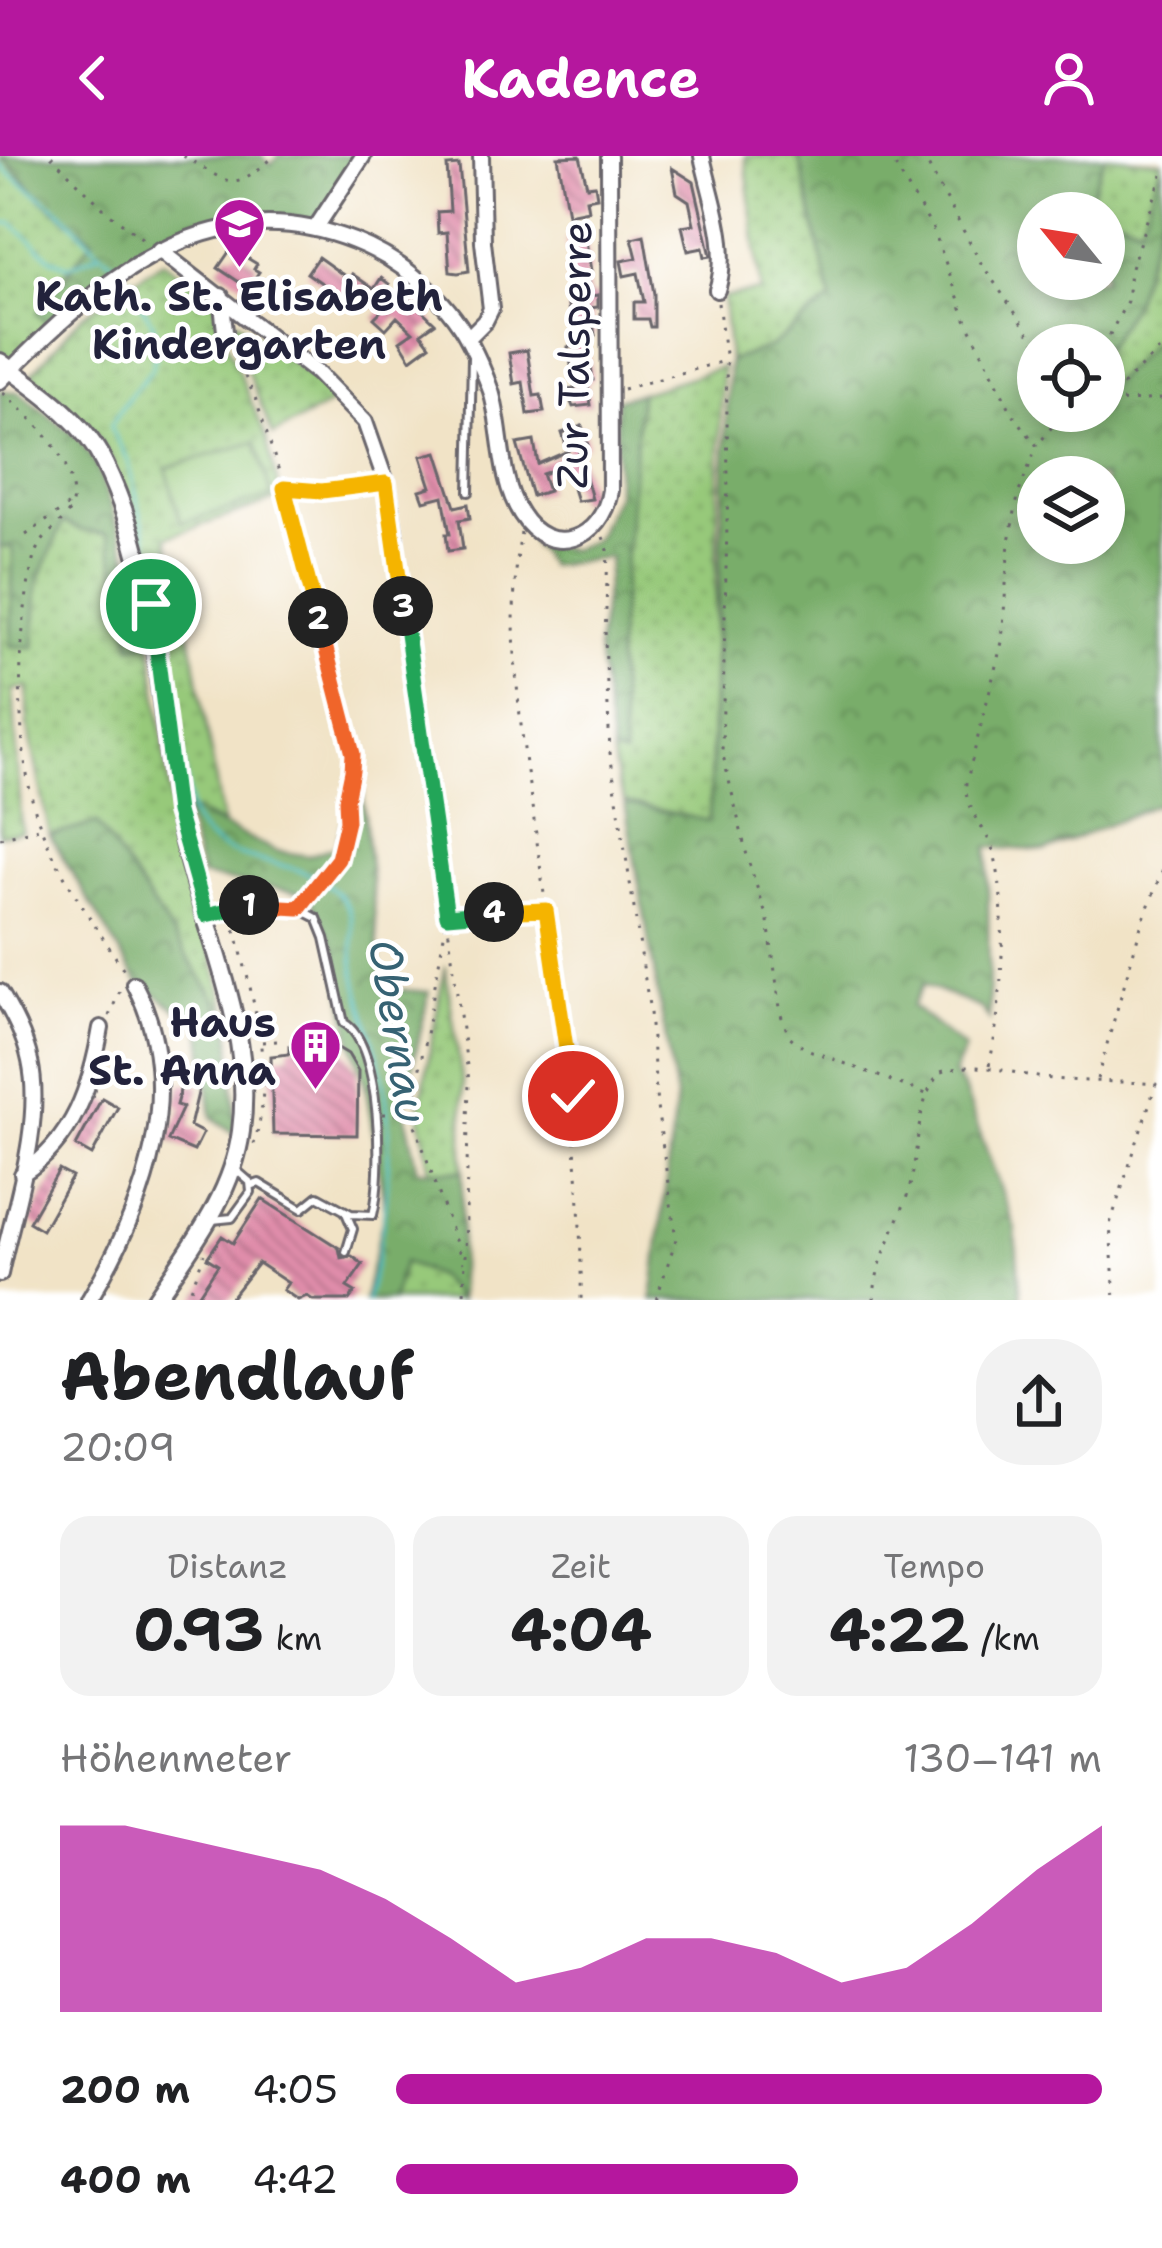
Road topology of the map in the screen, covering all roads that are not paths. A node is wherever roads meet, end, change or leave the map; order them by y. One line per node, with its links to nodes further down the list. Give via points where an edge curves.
1 (363, 156): 5 (street)
2 (481, 156): 10 (street, via 491,308)
3 (609, 156): 10 (street, Zur Talsperre, via 610,490 604,512 579,537 544,534 523,518 491,391)
4 (702, 156): 7 (street, via 723,253)
5 (315, 229): 6 (street, Zur Talsperre, via 228,225); 10 (street, Zur Talsperre, via 360,243 411,273)
6 (159, 250): 8 (street); 11 (street, Zur Talsperre)
7 (717, 290)
8 (221, 296): 9 (street); 13 (street, via 365,422)
9 (225, 331)
10 (470, 344): 12 (lane)
11 (3, 376): 14 (street, via 68,416 106,466 151,604 177,812)
12 (469, 492)
13 (395, 538)
14 (206, 915): 20 (street, via 241,1046 244,1095); 23 (lane, via 257,903 317,917 344,1023 361,1042 371,1076 374,1213)
15 (130, 979): 27 (street, via 148,1011 158,1078 154,1144 142,1197)
16 (0, 992): 17 (street)
17 (15, 1018): 18 (street); 21 (street, via 33,1084)
18 (0, 1028)
19 (101, 1028): 21 (street, via 74,1119)
20 (233, 1168): 22 (lane); 24 (street)
21 (22, 1174): 26 (street)
22 (251, 1186): 23 (lane, via 259,1183 302,1209 318,1196); 24 (lane, via 232,1218)
23 (343, 1210): 25 (lane, via 353,1229)
24 (208, 1219): 28 (street)
25 (346, 1252)
26 (0, 1274)
27 (89, 1300)
28 (155, 1300)

